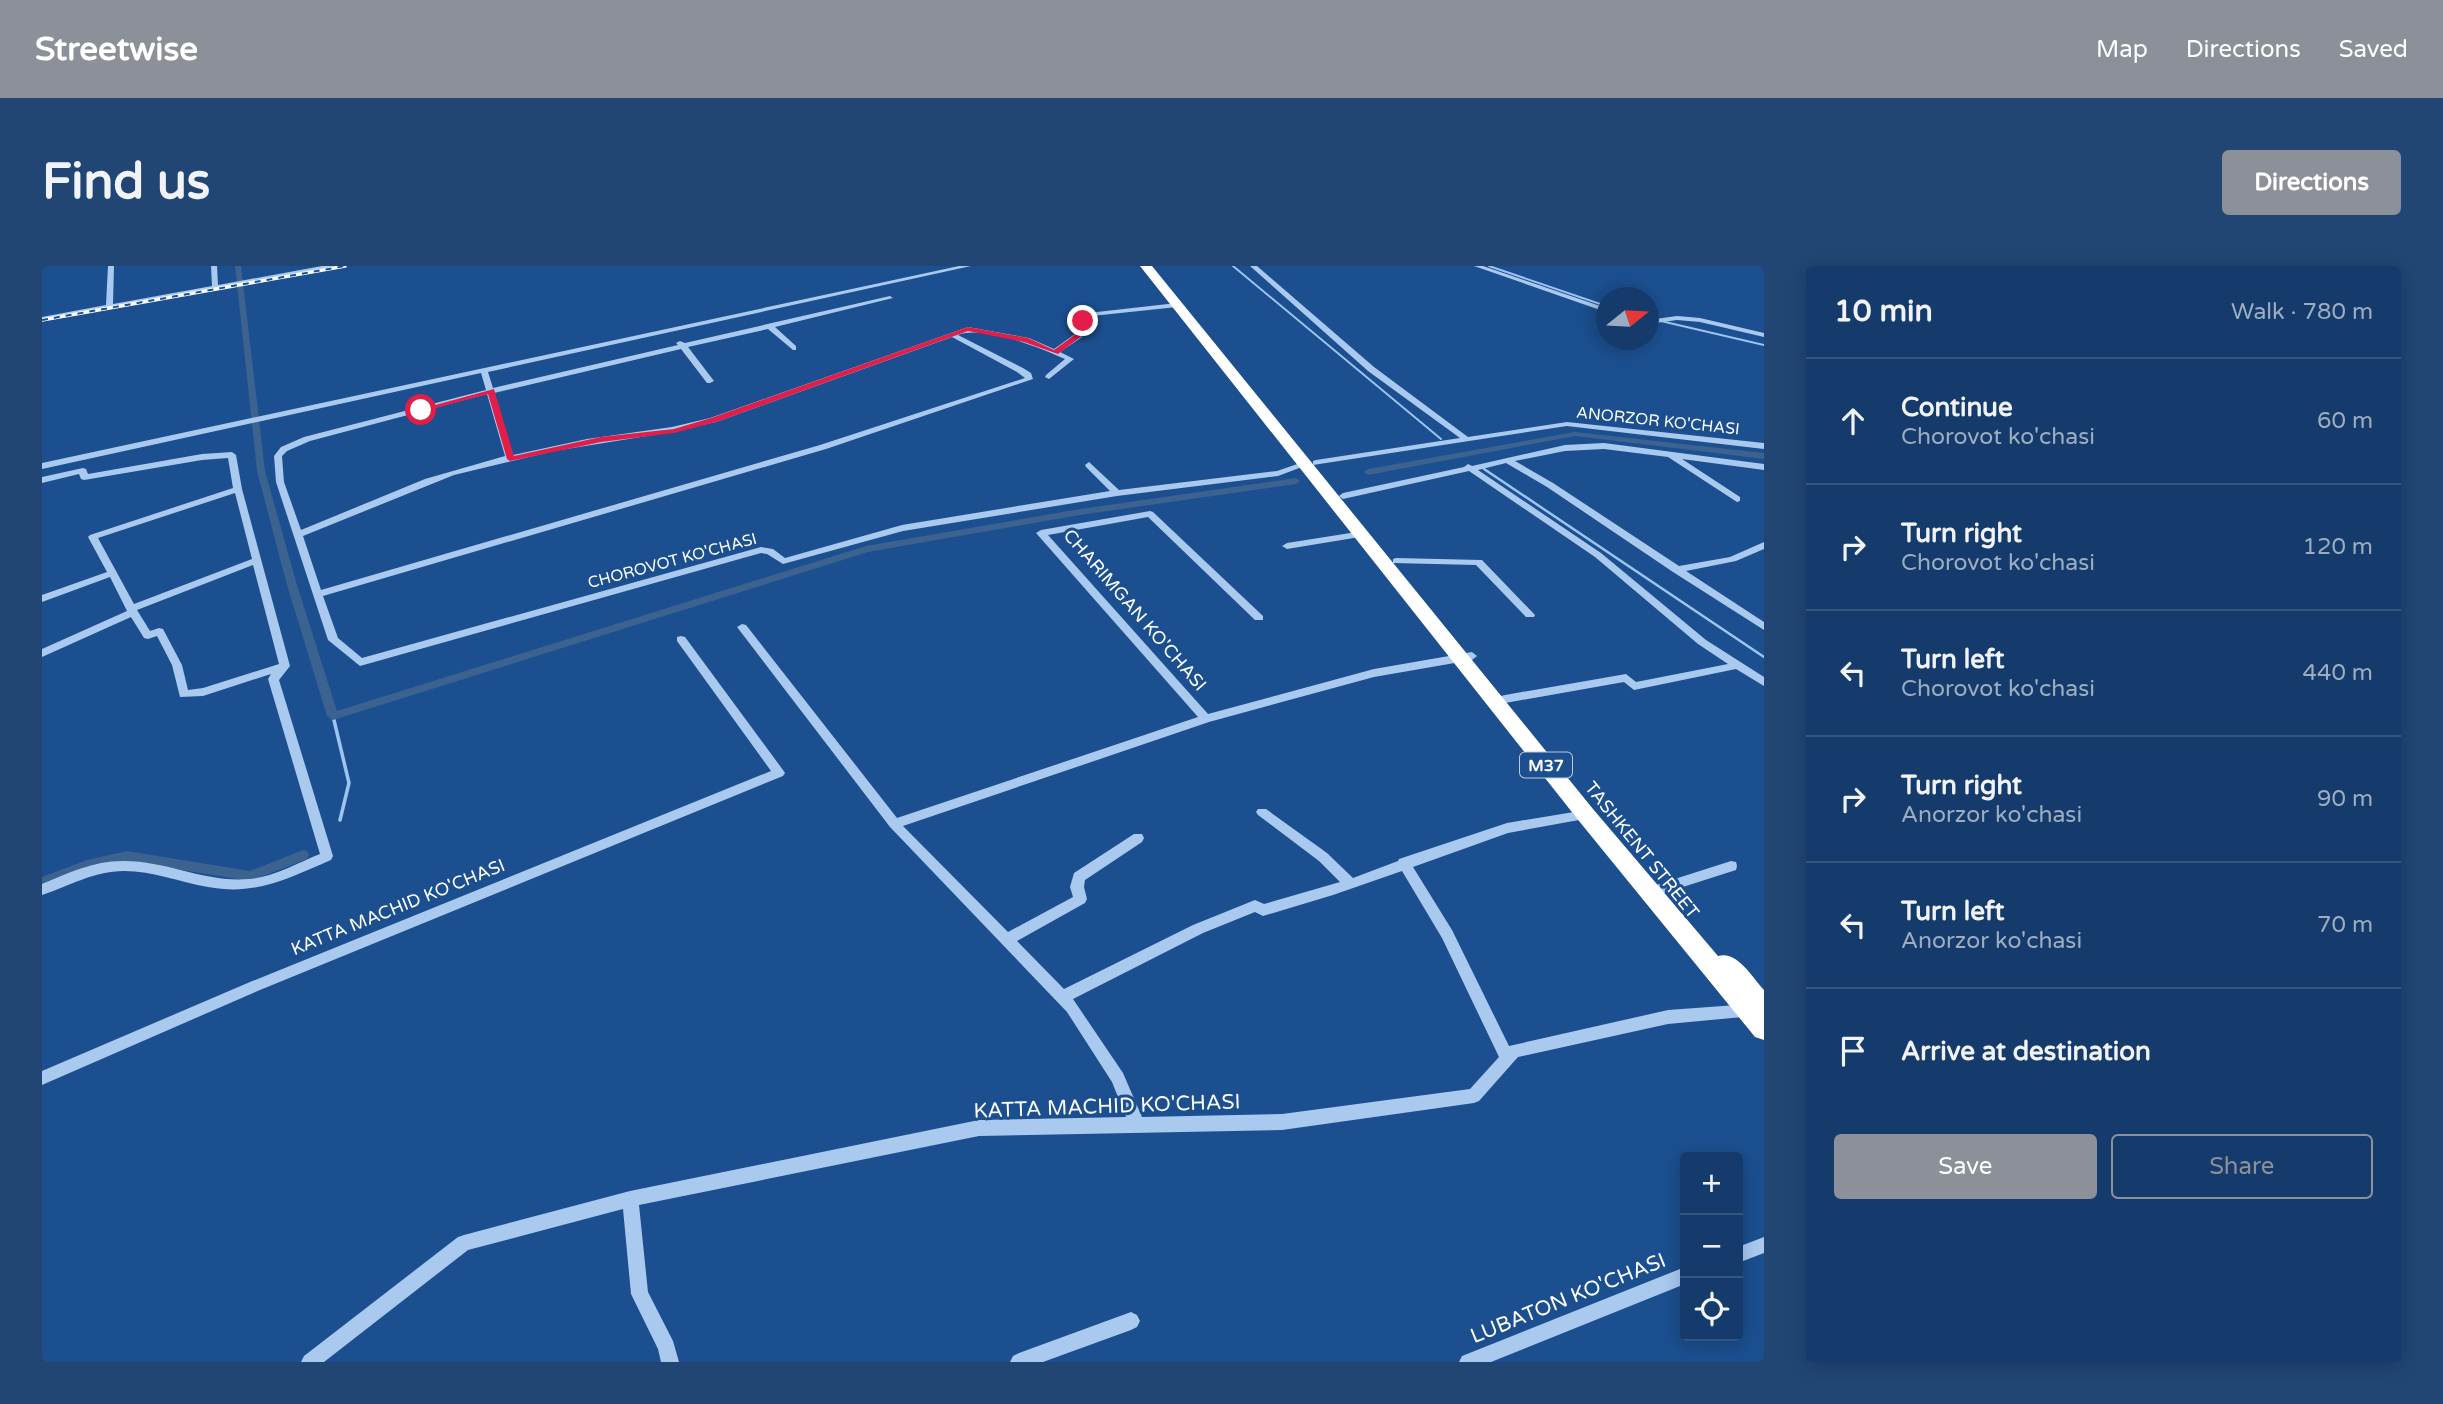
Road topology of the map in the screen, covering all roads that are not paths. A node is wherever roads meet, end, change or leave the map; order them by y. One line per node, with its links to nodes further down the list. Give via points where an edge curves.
1 (111, 266): 16 (street)
2 (214, 266): 13 (street)
3 (258, 266): 12 (street)
4 (283, 266): 11 (street, via 282,272)
5 (333, 266): 11 (street)
6 (968, 266): 21 (street)
7 (1146, 266): 15 (highway, M37)
8 (1155, 266): 36 (highway, M37)
9 (1252, 266): 31 (street, via 1371,369)
10 (1477, 266): 17 (street)
11 (289, 274): 12 (street)
12 (259, 279): 13 (street)
13 (215, 288): 16 (street)
14 (890, 298): 20 (street, CHOROVOT KO'CHASI)
15 (1177, 305): 26 (street, via 1090,314 1077,331 1079,335); 36 (highway, M37)
16 (109, 307): 18 (street)
17 (1596, 307)
18 (42, 319)
19 (1659, 321): 23 (street, via 1700,320)
20 (771, 326): 24 (street, CHOROVOT KO'CHASI); 25 (street)
21 (671, 331): 24 (street); 27 (street)
22 (953, 335): 26 (street, via 968,329 1026,340); 34 (street, via 687,427); 54 (street, via 1029,379 836,443)
23 (1764, 335)
24 (683, 346): 29 (street); 30 (street, CHOROVOT KO'CHASI)
25 (793, 348)
26 (1055, 352): 28 (street, via 1070,359)
27 (484, 371): 30 (street); 38 (street)
28 (1049, 377)
29 (710, 381)
30 (491, 391): 34 (street); 46 (street, CHOROVOT KO'CHASI, via 284,449 278,456 280,482)
31 (1465, 438): 32 (street, ANORZOR KO'CHASI, via 1587,424); 36 (street, ANORZOR KO'CHASI)
32 (1764, 446)
33 (1669, 454): 35 (street, via 1604,446 1565,448); 40 (street); 45 (street)
34 (510, 459): 46 (street, via 432,480)
35 (1507, 460): 39 (street); 52 (street)
36 (1311, 463): 43 (street, via 1278,473); 44 (highway, M37)
37 (1089, 465): 43 (street)
38 (42, 466)
39 (1468, 467): 44 (street); 65 (street, via 1598,555)
40 (1764, 467)
41 (42, 480): 42 (street, via 83,471 84,477 232,455)
42 (238, 489): 50 (street); 53 (street, via 93,537)
43 (1117, 493): 54 (street, CHOROVOT KO'CHASI, via 902,528 783,561 770,551 748,553 360,662 333,640)
44 (1338, 497): 47 (highway, TASHKENT STREET / M37); 51 (highway, TASHKENT STREET / M37)
45 (1737, 499)
46 (299, 534): 54 (street, CHOROVOT KO'CHASI)
47 (1363, 534): 49 (street); 63 (highway, TASHKENT STREET / M37)
48 (1764, 545): 52 (street, via 1733,559)
49 (1287, 546)
50 (257, 560): 56 (street); 64 (street)
51 (1396, 561): 57 (street, via 1479,562); 63 (highway, TASHKENT STREET / M37)
52 (1676, 570): 60 (street)
53 (112, 573): 55 (street); 56 (street)
54 (319, 594)
55 (42, 599)
56 (132, 611): 62 (street); 64 (street, via 148,636 159,631 177,665 184,694)
57 (1530, 615)
58 (1259, 618): 68 (street, CHARIMGAN KO'CHASI, via 1150,514 1041,533)
59 (742, 627): 71 (street)
60 (1764, 627)
61 (681, 639): 83 (street, KATTA MACHID KO'CHASI, via 779,773 255,986)
62 (42, 653)
63 (1466, 657): 67 (highway, TASHKENT STREET / M37); 68 (street, CHARIMGAN KO'CHASI, via 1374,673); 70 (highway, TASHKENT STREET / M37)
64 (285, 666): 77 (street, via 273,679 327,856 251,884 109,867)
65 (1735, 666): 66 (street); 67 (street, via 1634,686 1626,678)
66 (1764, 682)
67 (1505, 699): 76 (highway, TASHKENT STREET / M37)
68 (1206, 719): 71 (street, CHARIMGAN KO'CHASI)
69 (1262, 811): 75 (street)
70 (1586, 815): 73 (street, via 1507,828); 80 (highway, TASHKENT STREET / M37)
71 (894, 824): 78 (street)
72 (1138, 838): 78 (street, via 1079,877 1080,899)
73 (1404, 863): 75 (street); 82 (street, via 1443,923 1467,982)
74 (1731, 866): 76 (street)
75 (1349, 883): 79 (street, via 1263,910 1255,906 1234,913)
76 (1661, 889): 80 (highway, TASHKENT STREET / M37)
77 (42, 890)
78 (1008, 939): 79 (street)
79 (1063, 997): 84 (street, via 1118,1078)
80 (1759, 1009): 81 (highway, TASHKENT STREET / M37); 82 (street, KATTA MACHID KO'CHASI, via 1668,1017 1514,1051)
81 (1764, 1028)
82 (1508, 1058): 84 (street, KATTA MACHID KO'CHASI, via 1474,1096 1282,1122)
83 (42, 1078)
84 (1137, 1125): 85 (street, KATTA MACHID KO'CHASI, via 979,1128)
85 (630, 1199): 90 (street, KATTA MACHID KO'CHASI, via 464,1243); 91 (street, via 640,1294)
86 (1764, 1245): 87 (street)
87 (1743, 1253)
88 (1680, 1278): 93 (street, LUBATON KO'CHASI)
89 (1131, 1321): 92 (street)
90 (310, 1362)
91 (670, 1362)
92 (1019, 1362)
93 (1468, 1362)

